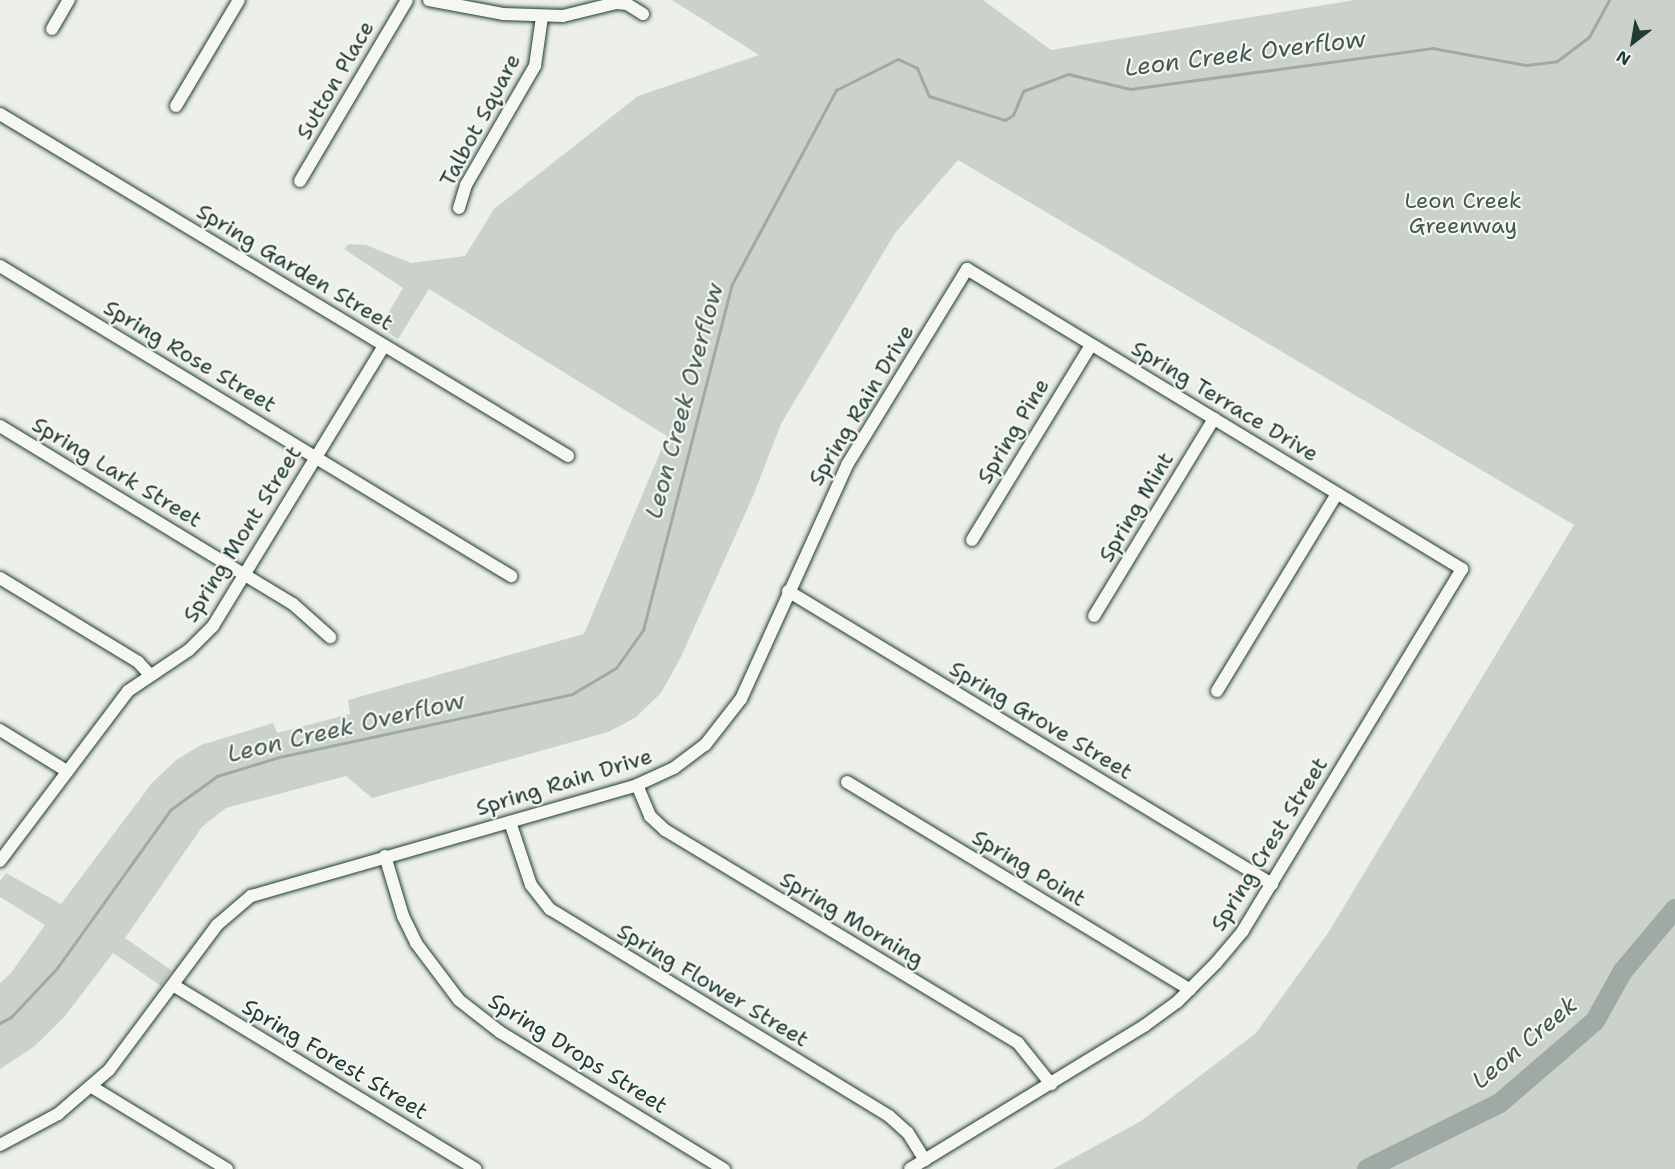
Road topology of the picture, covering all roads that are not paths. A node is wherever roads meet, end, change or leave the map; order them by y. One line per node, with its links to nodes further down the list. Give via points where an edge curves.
1 (69, 0): 7 (street)
2 (239, 0): 8 (street)
3 (407, 0): 10 (street, Sutton Place)
4 (429, 0): 6 (street, via 472,10)
5 (643, 14): 6 (street, via 635,7 616,3)
6 (542, 17): 11 (street, Talbot Square, via 535,66 466,185)
7 (52, 29)
8 (176, 106)
9 (0, 114): 15 (street, Spring Garden Street)
10 (300, 181)
11 (459, 208)
12 (0, 266): 18 (street, Spring Rose Street)
13 (967, 269): 14 (street, Spring Terrace Drive); 26 (street, Spring Rain Drive, via 847,465)
14 (1091, 345): 16 (street, Spring Terrace Drive); 21 (street, Spring Pine)
15 (384, 346): 18 (street, Spring Mont Street); 19 (street, Spring Garden Street)
16 (1214, 419): 20 (street, Spring Terrace Drive); 27 (street, Spring Mint)
17 (0, 426): 23 (street, Spring Lark Street)
18 (314, 456): 23 (street, Spring Mont Street); 24 (street, Spring Rose Street)
19 (568, 456)
20 (1337, 494): 22 (street, Spring Terrace Drive); 30 (street)
21 (972, 540)
22 (1462, 569): 38 (street, Spring Crest Street)
23 (245, 574): 28 (street, Spring Lark Street, via 293,604); 29 (street, Spring Mont Street, via 213,626 197,644)
24 (511, 576)
25 (0, 578): 29 (street, via 138,662)
26 (788, 591): 34 (street, Spring Rain Drive, via 741,699 719,730 682,763); 38 (street, Spring Grove Street)
27 (1094, 616)
28 (330, 637)
29 (150, 675): 32 (street, Spring Mont Street, via 111,710)
30 (1217, 691)
31 (0, 730): 32 (street)
32 (67, 771): 37 (street, Spring Mont Street)
33 (847, 782): 40 (street, Spring Point)
34 (638, 785): 35 (street, Spring Rain Drive); 41 (street, Spring Morning, via 650,816 665,830 1018,1043)
35 (510, 822): 36 (street, Spring Rain Drive); 44 (street, Spring Flower Street, via 531,885 550,909 889,1116 908,1133)
36 (385, 856): 39 (street, Spring Rain Drive, via 250,896 226,915); 47 (street, Spring Drops Street, via 403,916 416,943 459,1000 500,1032)
37 (0, 861)
38 (1272, 884): 40 (street, Spring Crest Street, via 1227,952)
39 (173, 985): 42 (street, Spring Rain Drive, via 130,1045); 46 (street, Spring Forest Street)
40 (1190, 990): 41 (street, Spring Crest Street, via 1144,1026)
41 (1051, 1084): 44 (street, Spring Crest Street)
42 (92, 1087): 43 (street, Spring Rain Drive, via 58,1113); 45 (street)
43 (0, 1145)
44 (925, 1160): 48 (street, Spring Crest Street)
45 (227, 1169)
46 (476, 1169)
47 (724, 1169)
48 (910, 1169)

